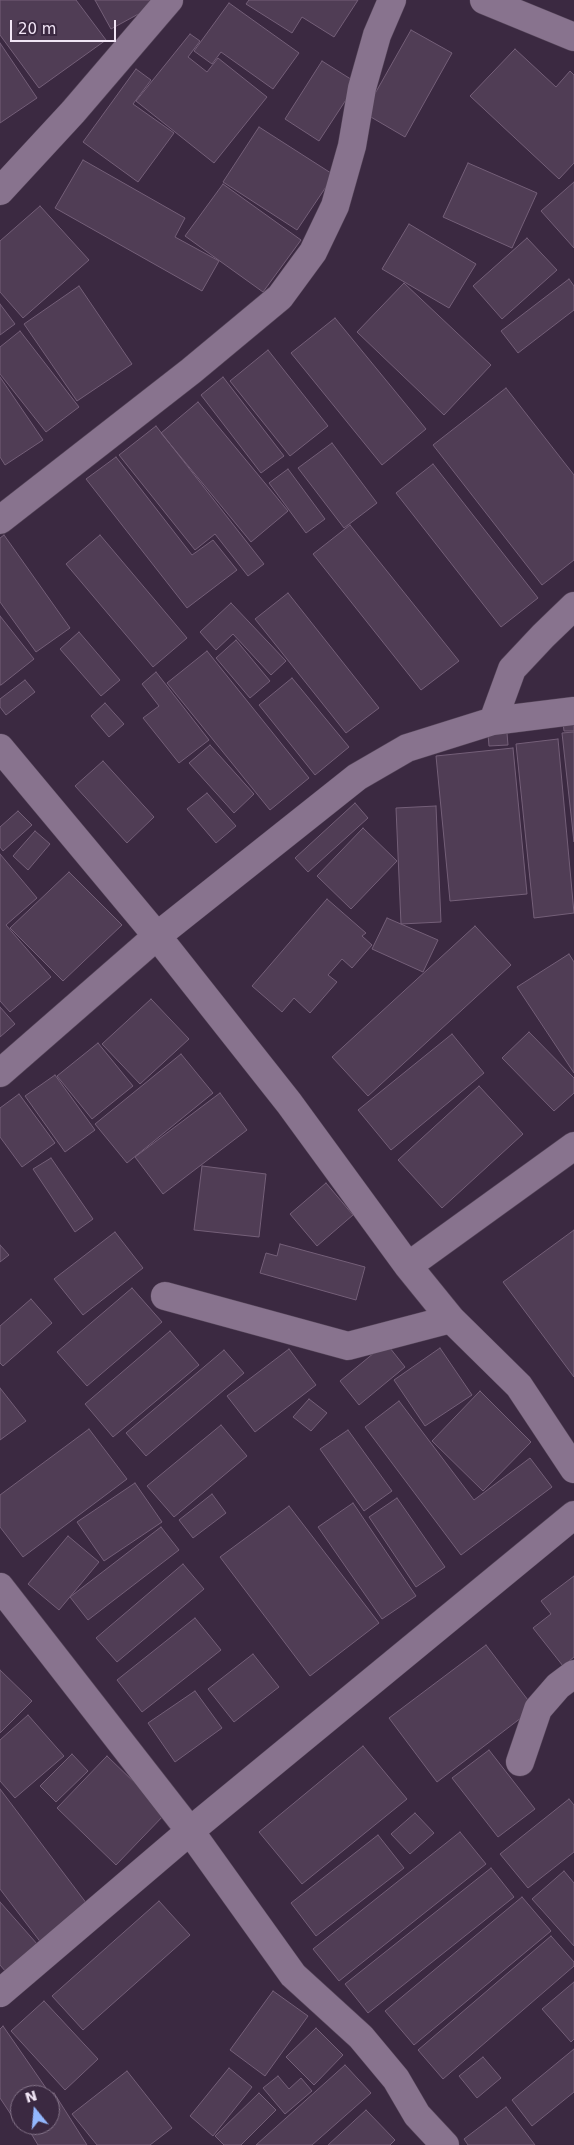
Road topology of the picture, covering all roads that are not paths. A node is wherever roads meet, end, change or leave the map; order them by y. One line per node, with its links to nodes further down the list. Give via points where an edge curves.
1 (169, 0): 5 (street)
2 (392, 0): 6 (street, via 377,35 362,88 352,146 335,206 313,252 280,297)
3 (484, 0): 4 (street)
4 (574, 36)
5 (0, 191)
6 (0, 520)
7 (574, 606): 9 (street, via 512,669)
8 (574, 711): 9 (street)
9 (493, 721): 11 (street, via 407,748 357,777)
10 (0, 748): 11 (street)
11 (157, 936): 12 (street); 14 (street, via 289,1103)
12 (0, 1073)
13 (574, 1146): 14 (street)
14 (408, 1266): 16 (street)
15 (165, 1296): 16 (street, via 348,1346)
16 (450, 1319): 17 (street, via 519,1386)
17 (574, 1469)
18 (574, 1515): 22 (street)
19 (0, 1588): 22 (street)
20 (574, 1674): 21 (street, via 558,1686 538,1709)
21 (520, 1762)
22 (190, 1831): 23 (street); 24 (street, via 293,1975 361,2037 396,2079 417,2115)
23 (0, 1993)
24 (445, 2145)

